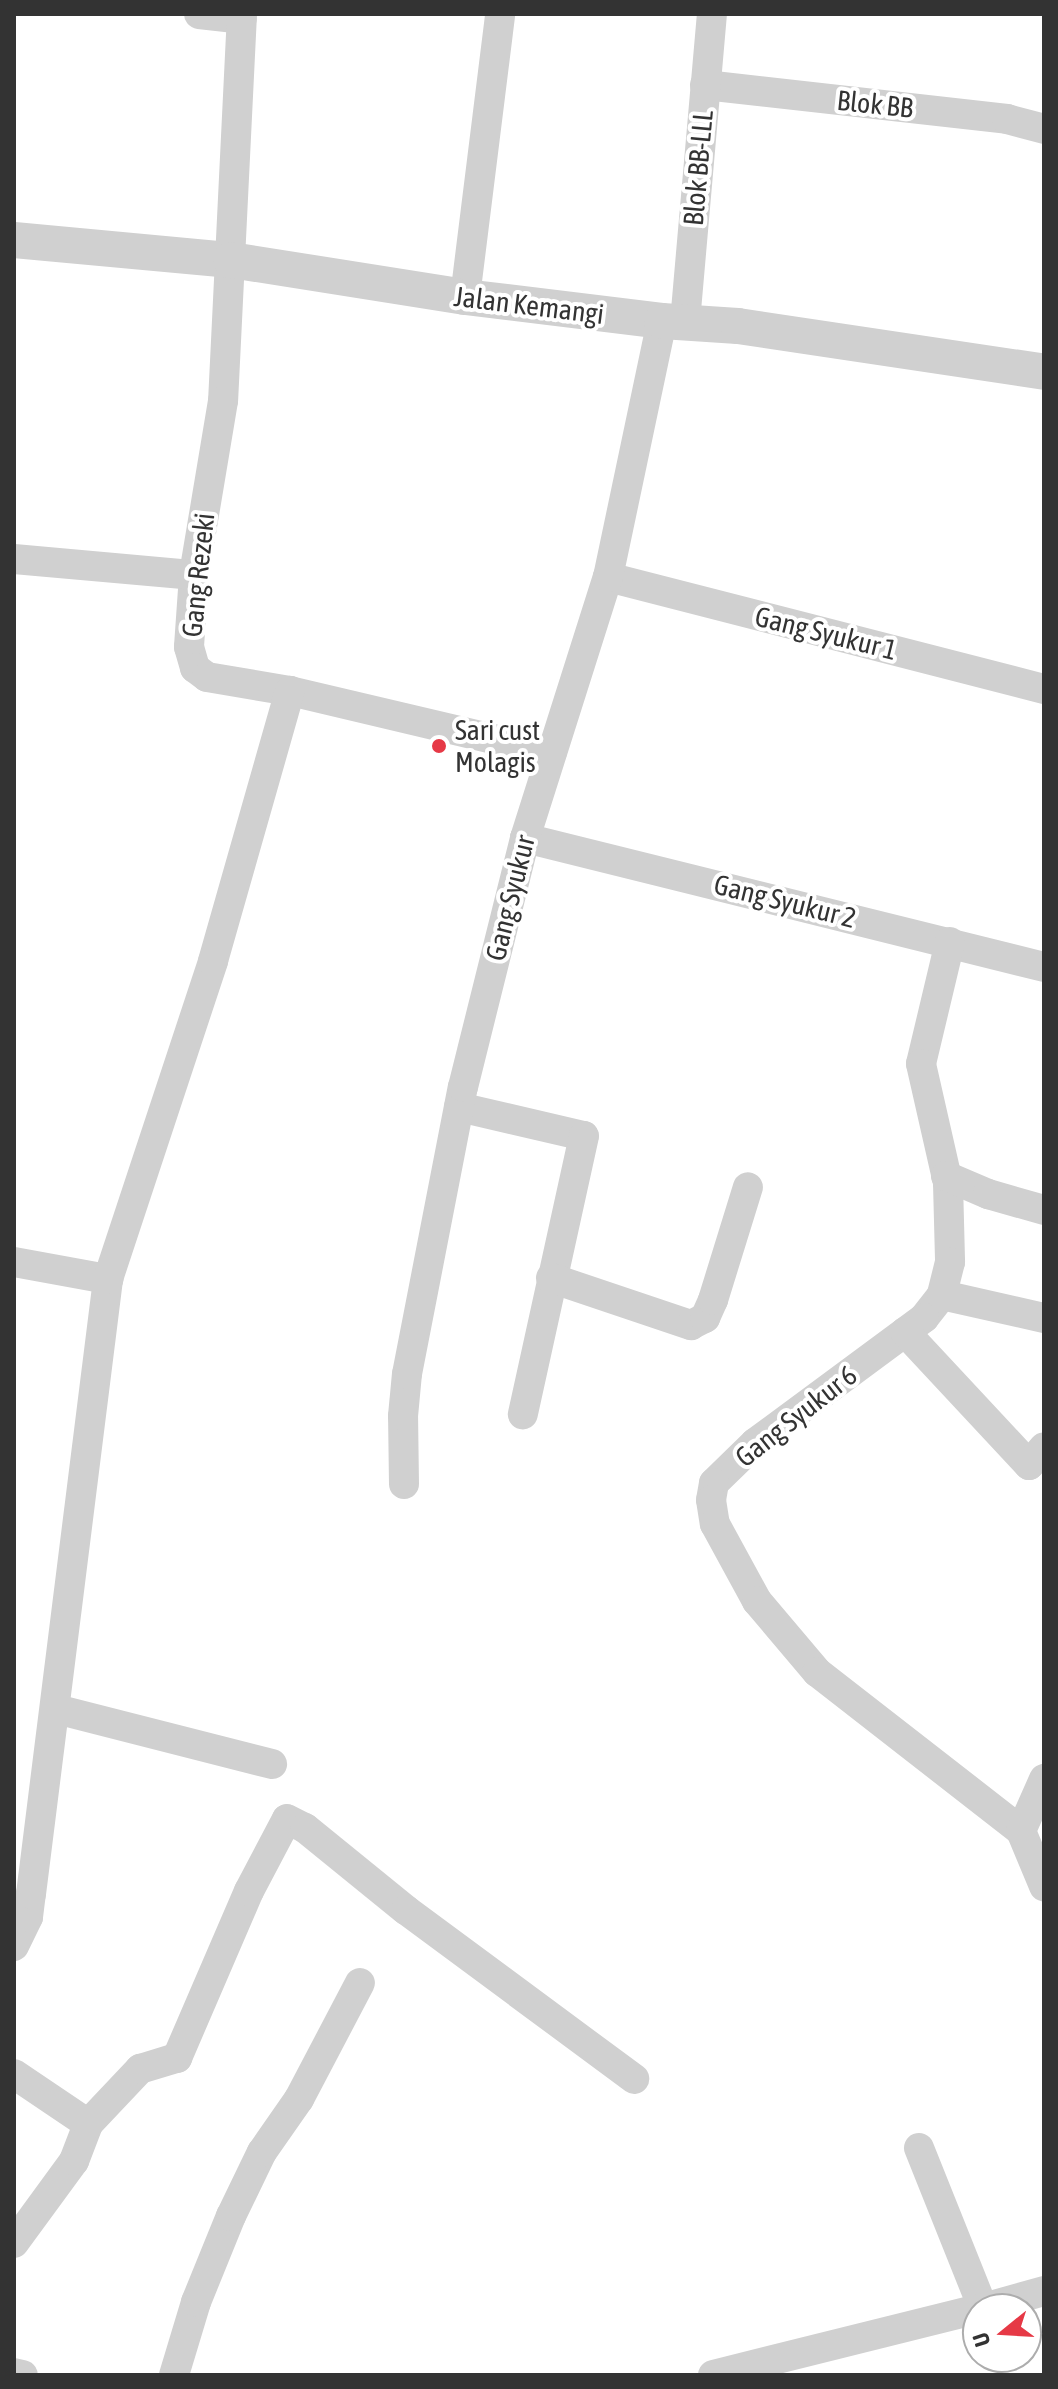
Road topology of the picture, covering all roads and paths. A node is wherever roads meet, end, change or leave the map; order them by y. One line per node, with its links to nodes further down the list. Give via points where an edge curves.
1 (199, 14): 4 (street)
2 (500, 14): 9 (street)
3 (712, 14): 5 (street, Blok BB-LLL)
4 (242, 17): 8 (street, Gang Rezeki)
5 (705, 85): 6 (street, Blok BB, via 1007,119); 10 (street, Blok BB-LLL)
6 (1044, 129)
7 (14, 240): 8 (street, Jalan Kemangi)
8 (231, 260): 9 (street, Jalan Kemangi); 13 (street, Gang Rezeki, via 223,401)
9 (465, 297): 10 (street, Jalan Kemangi)
10 (673, 322): 11 (street, Jalan Kemangi, via 738,326); 14 (street, Gang Syukur)
11 (1044, 372)
12 (14, 559): 13 (street)
13 (194, 575): 16 (street, Gang Rezeki, via 189,647 195,668 207,677)
14 (608, 577): 15 (street, Gang Syukur 1); 17 (street, Gang Syukur)
15 (1044, 689)
16 (290, 691): 17 (street, Gang Rezeki); 27 (street, via 213,961)
17 (552, 753): 18 (street, Gang Syukur)
18 (525, 838): 19 (street, Gang Syukur 2); 21 (street, Gang Syukur)
19 (950, 942): 20 (street, Gang Syukur 2); 22 (street, via 921,1064)
20 (1044, 967)
21 (459, 1107): 26 (street, via 584,1136); 33 (street, Gang Syukur, via 407,1374)
22 (946, 1176): 24 (street); 28 (street, via 950,1262)
23 (748, 1187): 26 (street, via 705,1318 691,1325)
24 (1044, 1210)
25 (14, 1262): 27 (street)
26 (551, 1278): 31 (street)
27 (108, 1279): 34 (street)
28 (942, 1295): 29 (street); 30 (street, Gang Syukur 6)
29 (1044, 1318)
30 (905, 1332): 32 (street, via 1029,1465); 37 (street, Gang Syukur 6, via 755,1443 714,1483 715,1524 757,1601 817,1672)
31 (523, 1414)
32 (1044, 1447)
33 (404, 1484)
34 (56, 1709): 35 (street); 39 (street, via 28,1917)
35 (272, 1764)
36 (1044, 1779): 37 (street)
37 (1021, 1831): 38 (street, Gang Syukur 6)
38 (1044, 1886)
39 (14, 1946)
40 (360, 1983): 50 (street, via 237,2203 196,2302)
41 (14, 2074): 43 (street)
42 (634, 2079): 43 (street, via 287,1819 249,1891 177,2058 140,2069)
43 (88, 2124): 45 (street, via 74,2161)
44 (919, 2148): 46 (street)
45 (14, 2243)
46 (974, 2293)
47 (962, 2313): 51 (street)
48 (14, 2373): 49 (street)
49 (23, 2375)
50 (174, 2375)
51 (713, 2375)

